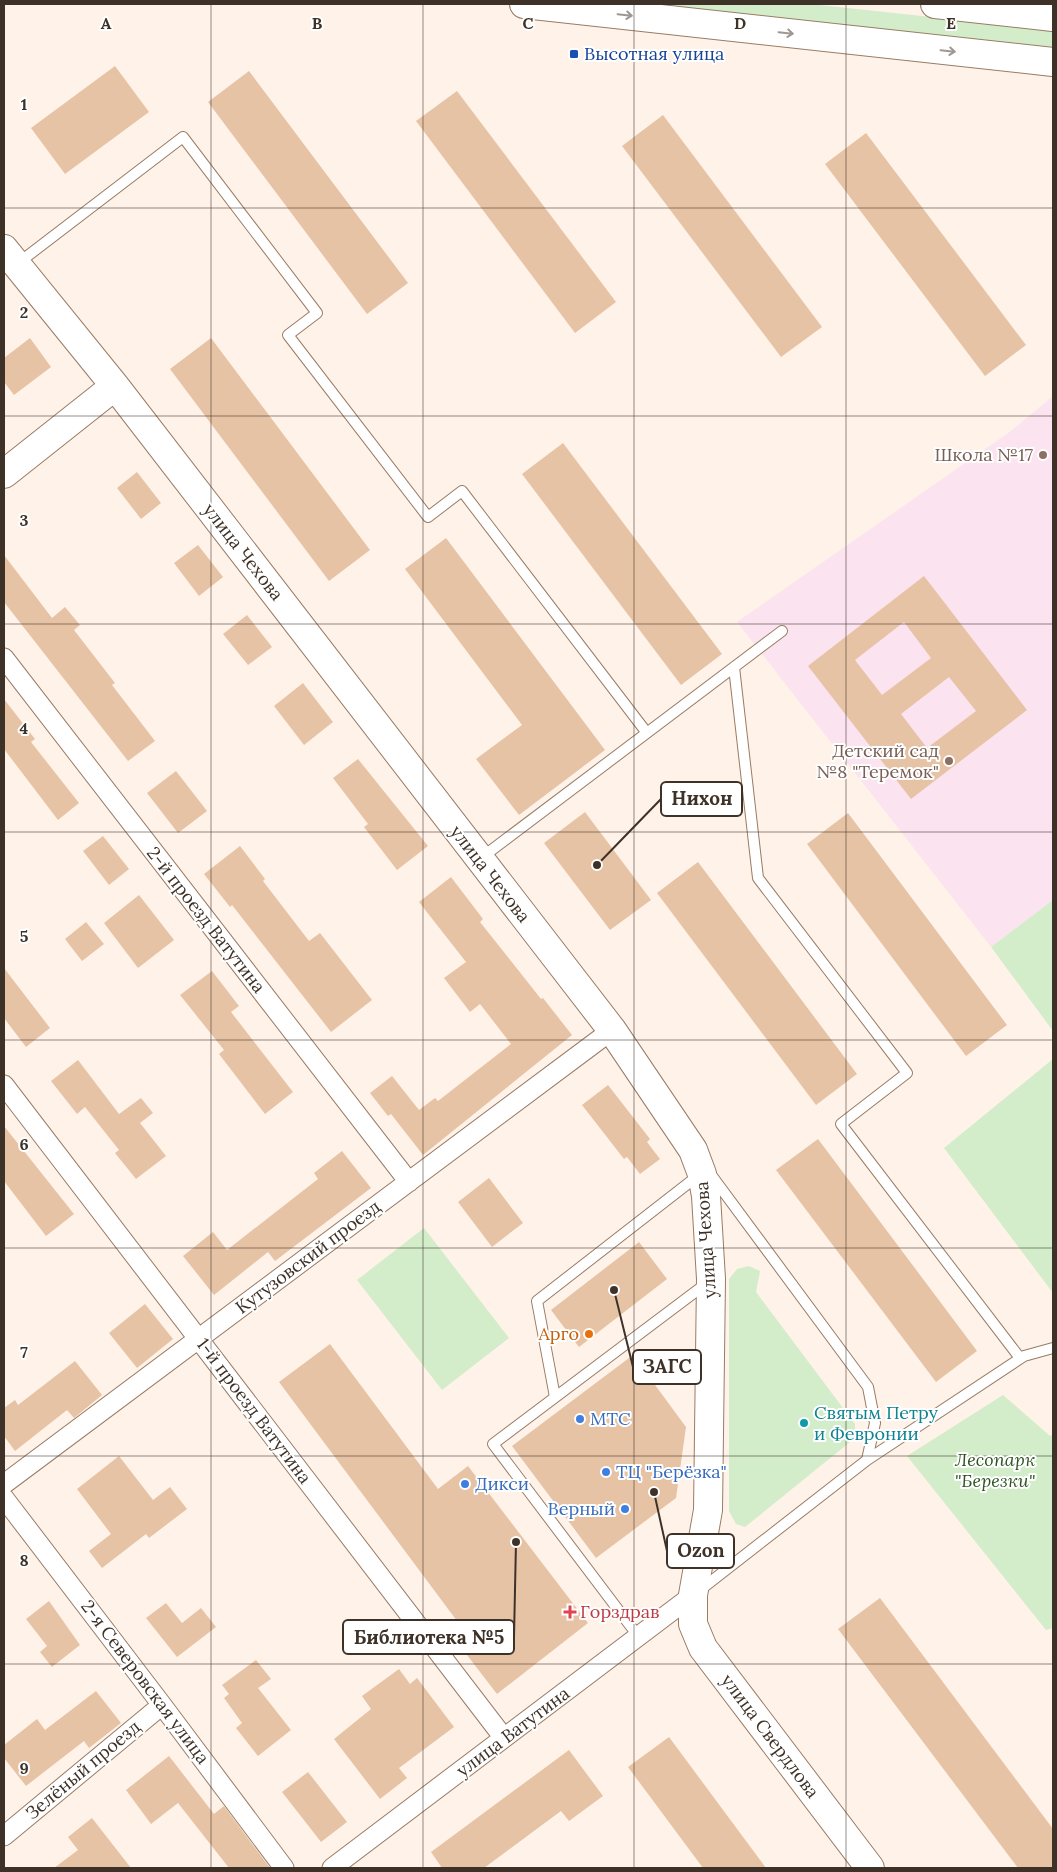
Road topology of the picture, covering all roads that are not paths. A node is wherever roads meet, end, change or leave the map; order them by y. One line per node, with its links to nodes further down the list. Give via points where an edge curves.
1 (524, 4): 4 (street, one-way to 4)
2 (935, 4): 3 (street)
3 (1053, 17)
4 (1053, 62)
5 (10, 257): 6 (street, улица Чехова); 11 (lane, via 183,137 317,313 288,335 428,517 462,491)
6 (115, 386): 7 (street); 12 (street, улица Чехова)
7 (4, 474)
8 (782, 631): 10 (lane)
9 (4, 658): 16 (street, 2-й проезд Ватутина)
10 (734, 667): 11 (lane); 20 (lane, via 758,878 907,1073 841,1124)
11 (647, 733): 12 (lane)
12 (479, 859): 13 (street, улица Чехова)
13 (612, 1030): 15 (street, улица Чехова); 16 (street, Кутузовский проезд)
14 (4, 1085): 18 (street, 1-й проезд Ватутина)
15 (698, 1162): 17 (street, улица Чехова, via 706,1196); 21 (lane, via 537,1301); 22 (lane, via 868,1387 875,1423)
16 (409, 1182): 18 (street, Кутузовский проезд)
17 (711, 1279): 21 (lane); 25 (street, улица Чехова, via 708,1510)
18 (198, 1339): 23 (street, Кутузовский проезд); 28 (street, 1-й проезд Ватутина)
19 (1053, 1348): 20 (lane)
20 (1020, 1358): 22 (lane)
21 (555, 1397): 26 (lane, via 493,1444)
22 (867, 1460): 25 (lane)
23 (4, 1484)
24 (4, 1498): 27 (street, 2-я Северовская улица)
25 (693, 1595): 26 (street, улица Ватутина); 32 (street, улица Свердлова, via 693,1624 703,1648)
26 (638, 1636): 28 (street, улица Ватутина)
27 (162, 1705): 29 (street, Зелёный проезд); 30 (street, 2-я Северовская улица)
28 (504, 1738): 31 (street, улица Ватутина)
29 (4, 1836)
30 (284, 1868)
31 (332, 1868)
32 (870, 1868)

